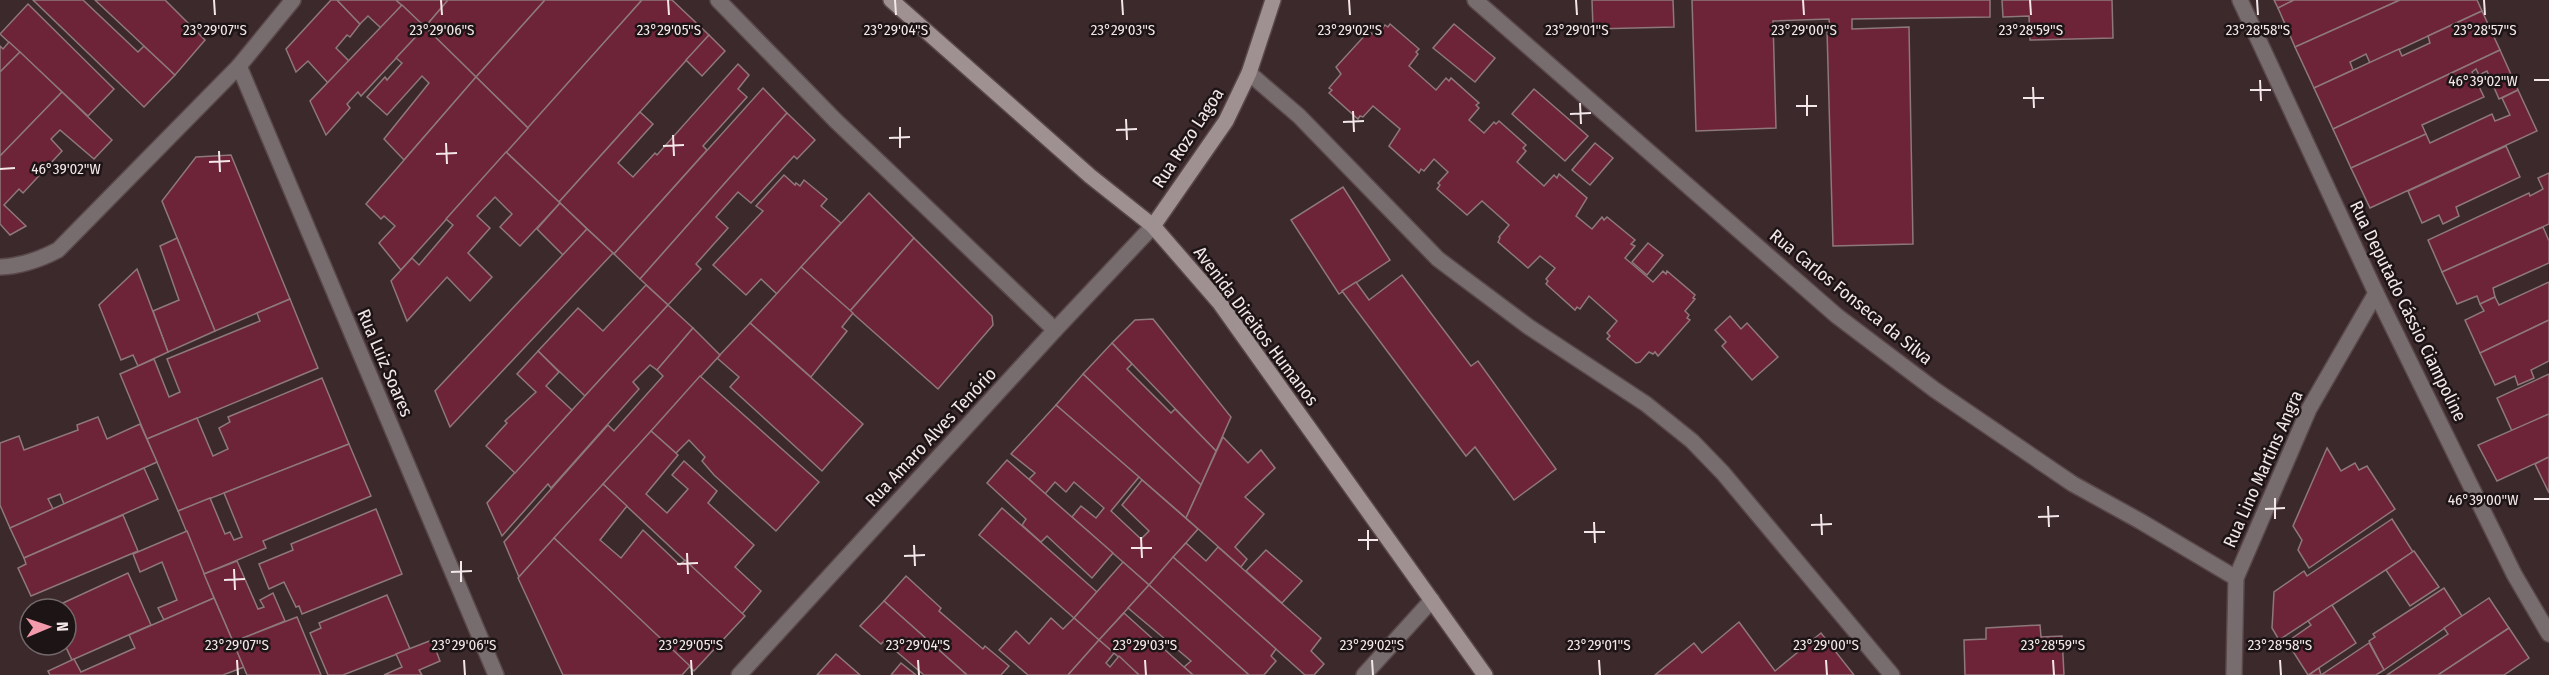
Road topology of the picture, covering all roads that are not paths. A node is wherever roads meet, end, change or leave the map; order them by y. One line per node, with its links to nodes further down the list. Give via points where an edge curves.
1 (293, 0): 7 (street)
2 (718, 0): 12 (street, via 836,121)
3 (891, 0): 9 (main road, Avenida Direitos Humanos, via 1090,176)
4 (1273, 0): 8 (main road, Rua Rozo Lagoa)
5 (1475, 0): 13 (street, Rua Carlos Fonseca da Silva, via 1837,316 1935,390 2073,484)
6 (2240, 0): 11 (street, Rua Deputado Cássio Ciampoline)
7 (239, 66): 10 (street, via 58,249 40,260); 16 (street, Rua Luiz Soares)
8 (1250, 73): 9 (main road, Rua Rozo Lagoa, via 1226,121); 20 (street, via 1299,117 1438,259 1529,327 1646,404 1692,441)
9 (1154, 226): 12 (street, Rua Amaro Alves Tenório); 14 (main road, Avenida Direitos Humanos, via 1219,302)
10 (0, 267)
11 (2376, 293): 13 (street, Rua Lino Martins Angra, via 2309,409); 15 (street, Rua Deputado Cássio Ciampoline, via 2514,574)
12 (1055, 330): 17 (street, Rua Amaro Alves Tenório)
13 (2236, 578): 21 (street, Rua Lino Martins Angra)
14 (1432, 600): 18 (street); 19 (main road, Avenida Direitos Humanos)
15 (2549, 634)
16 (496, 675)
17 (739, 675)
18 (1364, 675)
19 (1485, 675)
20 (1892, 675)
21 (2234, 675)

